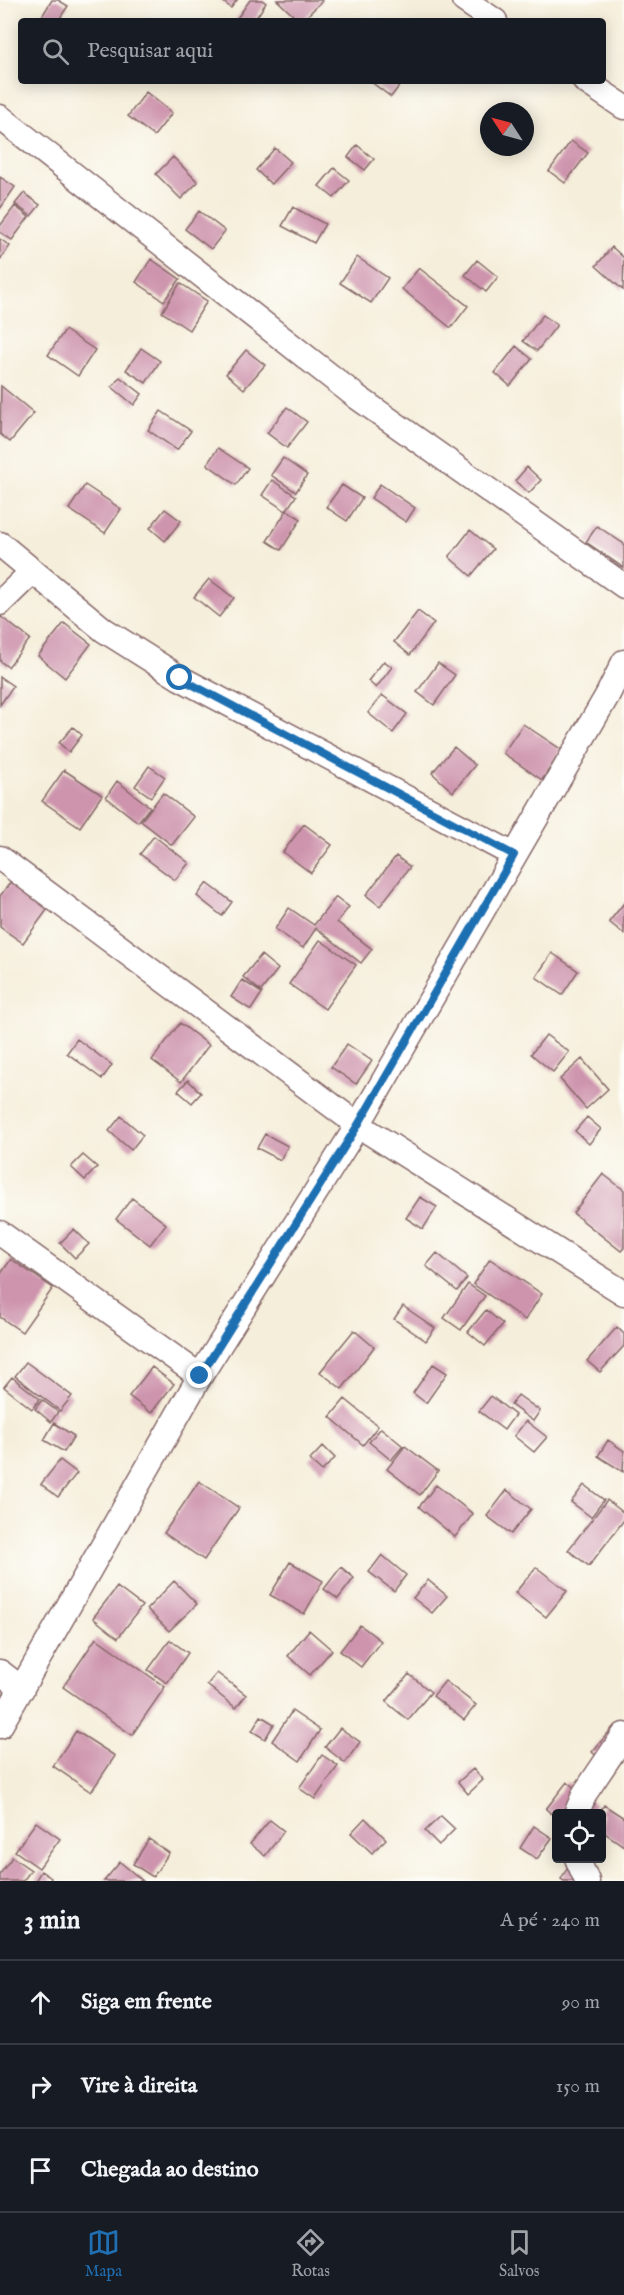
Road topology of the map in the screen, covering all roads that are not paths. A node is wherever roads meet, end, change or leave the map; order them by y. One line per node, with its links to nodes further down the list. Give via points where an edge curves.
1 (464, 0): 2 (street)
2 (491, 18)
3 (590, 84): 4 (street)
4 (624, 107)
5 (0, 117): 8 (street, via 357,397)
6 (0, 544): 7 (street)
7 (33, 571): 9 (street); 11 (street, via 104,630 180,678)
8 (624, 586)
9 (0, 603)
10 (624, 662): 11 (street)
11 (514, 855): 13 (street)
12 (0, 858): 13 (street)
13 (358, 1125): 15 (street); 16 (street)
14 (0, 1233): 16 (street)
15 (624, 1293)
16 (200, 1376): 18 (street)
17 (0, 1672): 18 (street)
18 (22, 1689): 19 (street)
19 (0, 1726)
20 (624, 1735): 21 (street)
21 (578, 1809)
22 (580, 1863): 23 (street)
23 (587, 1881)

